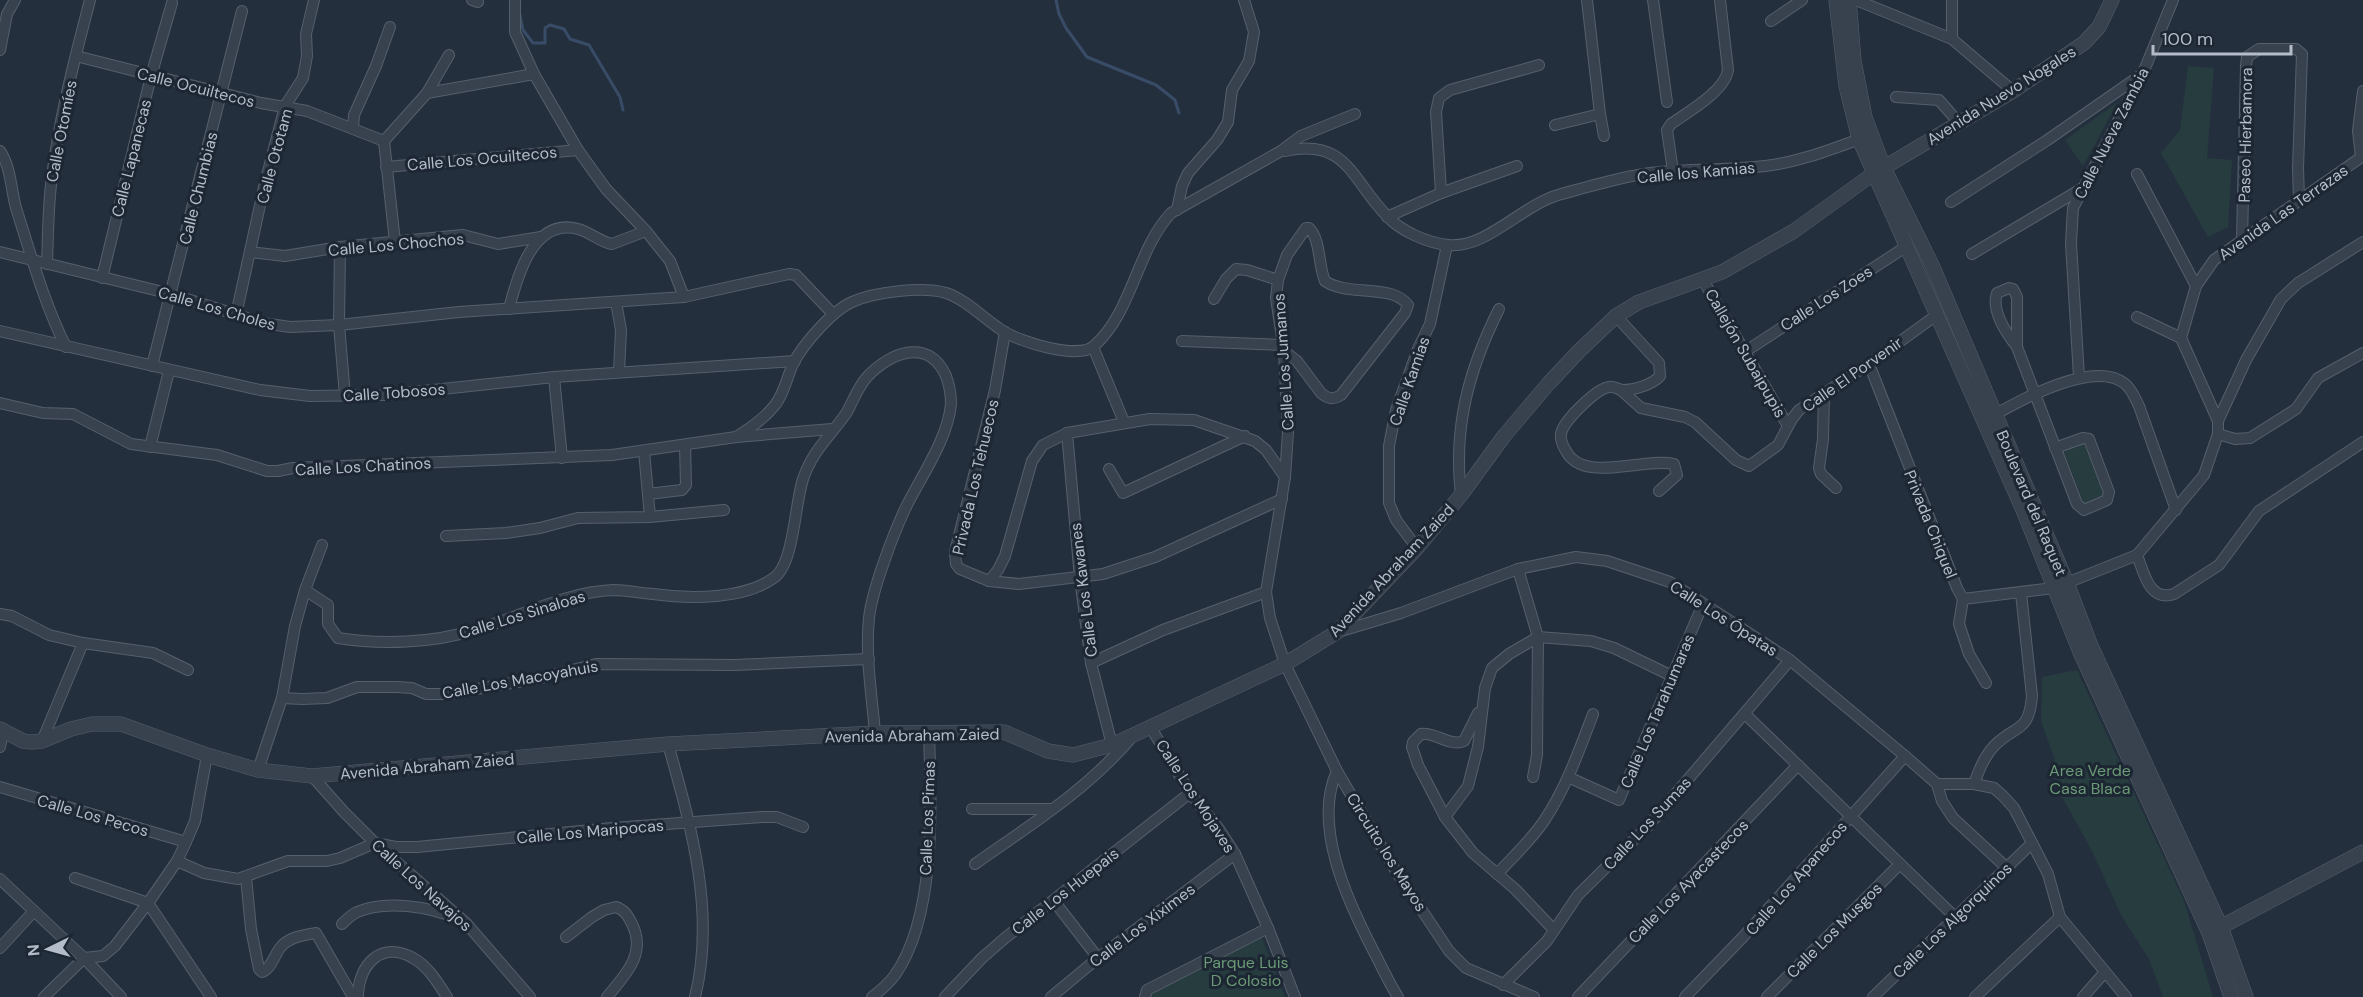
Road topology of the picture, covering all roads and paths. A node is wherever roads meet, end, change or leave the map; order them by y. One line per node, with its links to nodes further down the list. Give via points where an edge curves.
1 (15, 0): 21 (street, via 7,14)
2 (90, 0): 23 (street, Calle Otomíes)
3 (314, 0): 34 (street, Calle Ototam, via 306,34 303,78)
4 (515, 0): 26 (street, via 515,32)
5 (1244, 0): 56 (street, via 1254,32 1249,61 1232,90 1228,122 1188,173)
6 (1587, 0): 36 (street)
7 (1653, 0): 33 (street)
8 (1720, 0): 49 (street, via 1727,76 1667,130)
9 (1802, 0): 18 (street)
10 (1836, 0): 41 (street, Boulevard del Raquet, via 1846,86)
11 (1849, 0): 41 (street, Boulevard del Raquet)
12 (1856, 0): 20 (street)
13 (1952, 0): 20 (street)
14 (2112, 0): 28 (street, Avenida Nuevo Nogales, via 2099,27 2088,39)
15 (2173, 0): 25 (street, Calle Nueva Zambia)
16 (171, 3): 27 (street, Calle Lapanecas)
17 (242, 11): 30 (street, Calle Chumbias)
18 (1771, 21)
19 (390, 27): 39 (street, via 354,115)
20 (1952, 39): 28 (street)
21 (0, 51)
22 (449, 55): 31 (street)
23 (76, 56): 27 (street, Calle Ocuiltecos); 70 (street, Calle Otomíes, via 51,186)
24 (1539, 65): 53 (street, via 1450,90 1439,98 1436,112)
25 (2143, 73): 52 (street, Calle Nueva Zambia); 55 (street)
26 (534, 74): 31 (street); 43 (street)
27 (151, 76): 30 (street, Calle Ocuiltecos); 71 (street, Calle Lapanecas)
28 (2013, 91): 37 (street, Avenida Nuevo Nogales)
29 (2363, 91): 46 (street, via 2358,131)
30 (222, 93): 34 (street, Calle Ocuiltecos); 75 (street, Calle Chumbias)
31 (427, 93): 42 (street)
32 (1896, 96): 37 (street, via 1939,100)
33 (1667, 102)
34 (285, 106): 39 (street, Calle Ocuiltecos); 67 (street, Calle Ototam)
35 (1355, 114): 45 (street, via 1301,136)
36 (1600, 114): 38 (street); 40 (street)
37 (1959, 123): 50 (street, Avenida Nuevo Nogales)
38 (1555, 125)
39 (353, 127): 42 (street, Calle Ocuiltecos)
40 (1604, 136)
41 (1865, 137): 49 (street, Calle los Kamias, via 1803,159 1766,166); 50 (street, Boulevard del Raquet)
42 (384, 141): 48 (street)
43 (578, 150): 48 (street, Calle Los Ocuiltecos); 58 (street, via 606,189)
44 (0, 151): 69 (street)
45 (1281, 151): 56 (street); 57 (street, Calle los Kamias, via 1313,148 1334,154 1346,162)
46 (2362, 157): 54 (street, Avenida Las Terrazas)
47 (1517, 166): 53 (street)
48 (386, 167): 61 (street)
49 (1673, 171): 63 (street, Calle los Kamias, via 1624,178 1557,196 1524,210 1472,243)
50 (1879, 171): 64 (street, Boulevard del Raquet); 73 (street, Avenida Abraham Zaied, via 1794,231); 109 (street, Boulevard del Raquet, via 1932,266)
51 (2137, 174): 74 (street)
52 (2081, 189): 68 (street); 103 (street, Calle Nueva Zambia, via 2071,221)
53 (1441, 193): 57 (street)
54 (2299, 199): 60 (street, Avenida Las Terrazas); 60 (street, Paseo Hierbamora, via 2302,54 2296,49 2259,49 2247,57 2246,66)
55 (1951, 202)
56 (1177, 210): 92 (street, via 1160,226 1110,328)
57 (1387, 217): 63 (street, Calle los Kamias, via 1404,229)
58 (646, 231): 59 (street, via 612,244 578,229 554,230); 76 (street, via 670,261)
59 (541, 237): 61 (street, Calle Los Chochos, via 498,244 463,235); 79 (street, via 521,268)
60 (2242, 239): 74 (street, Avenida Las Terrazas, via 2214,260)
61 (395, 242): 65 (street, Calle Los Chochos)
62 (2363, 242): 110 (street, via 2298,283 2281,299 2246,360)
63 (1447, 245): 136 (street, Calle Kamias, via 1430,324 1396,410 1389,446 1389,502 1396,520)
64 (1907, 246): 82 (street, Boulevard del Raquet); 95 (street, Calle Los Zoes)
65 (340, 247): 67 (street, Calle Los Chochos, via 285,256); 86 (street)
66 (0, 252): 69 (street, Calle Los Choles)
67 (250, 252): 83 (street, Calle Ototam)
68 (1972, 254)
69 (33, 260): 70 (street, Calle Los Choles); 91 (street, via 52,319)
70 (47, 264): 71 (street, Calle Los Choles)
71 (102, 278): 75 (street, Calle Los Choles)
72 (1278, 280): 77 (street, Calle Los Jumanos, via 1236,269); 94 (street, Calle Los Jumanos, via 1276,298); 94 (street, via 1287,255 1308,228 1313,232 1325,281 1338,288 1391,294 1408,306 1336,398 1325,397)
73 (1703, 280): 84 (street, Avenida Abraham Zaied, via 1648,298); 95 (street, Callejón Subaipupis)
74 (2196, 286): 89 (street, Avenida Las Terrazas)
75 (171, 294): 83 (street, Calle Los Choles); 99 (street, Calle Chumbias)
76 (684, 297): 78 (street, Calle Los Choles); 81 (street, Calle Los Choles, via 791,274)
77 (1214, 299)
78 (616, 302): 79 (street, Calle Los Choles); 101 (street, via 621,330)
79 (509, 309): 86 (street, Calle Los Choles)
80 (1499, 309): 129 (street, via 1469,383 1458,467)
81 (833, 314): 88 (street, Calle Los Chatinos, via 855,300 921,290 946,293); 97 (street, Calle Los Chatinos)
82 (1938, 314): 98 (street, Calle El Porvenir); 109 (street, Boulevard del Raquet)
83 (236, 315): 86 (street, Calle Los Choles, via 276,326)
84 (1616, 316): 104 (street, via 1656,359 1660,370 1656,381); 129 (street, Avenida Abraham Zaied, via 1549,383)
85 (2137, 317): 89 (street)
86 (339, 324): 107 (street)
87 (0, 331): 91 (street, Calle Tobosos)
88 (1005, 332): 92 (street, Calle Los Chatinos, via 1050,348 1085,351); 140 (street, Privada Los Tehuecos, via 995,390 955,552 960,569)
89 (2181, 338): 110 (street)
90 (1182, 341): 94 (street)
91 (66, 347): 99 (street, Calle Tobosos)
92 (1093, 347): 111 (street)
93 (2017, 347): 93 (street, via 2017,297 2009,288 1997,293 1996,304); 106 (street)
94 (1283, 348): 125 (street, Calle Los Jumanos, via 1288,432)
95 (1746, 351): 112 (street, Callejón Subaipupis)
96 (2363, 353): 115 (street, via 2318,378 2296,409 2250,438)
97 (795, 361): 101 (street, Calle Tobosos); 117 (street, Calle Los Chatinos, via 775,405)
98 (1869, 364): 105 (street, Calle El Porvenir); 145 (street, Privada Chiquel)
99 (152, 366): 100 (street, Calle Tobosos)
100 (169, 371): 107 (street, Calle Tobosos, via 260,390); 120 (street)
101 (619, 372): 102 (street, Calle Tobosos)
102 (554, 377): 107 (street, Calle Tobosos); 123 (street)
103 (2079, 377): 106 (street); 132 (street, via 2115,378 2132,390)
104 (1621, 390): 112 (street, Calle El Porvenir, via 1641,408 1695,422 1736,460 1749,466 1778,445); 127 (street, via 1605,388 1579,407 1561,434 1562,444 1578,465 1592,468 1674,464 1677,475)
105 (1824, 393): 112 (street, Calle El Porvenir, via 1799,410); 126 (street, via 1819,468)
106 (2034, 395): 109 (street); 121 (street)
107 (345, 396)
108 (0, 403): 120 (street, Calle Los Chatinos, via 43,413 73,414 131,444)
109 (1990, 418): 141 (street, Boulevard del Raquet)
110 (2218, 421): 115 (street)
111 (1124, 422): 114 (street); 116 (street, via 1194,420)
112 (1788, 426)
113 (832, 429): 117 (street, Calle Los Chatinos); 142 (street, Calle Los Sinaloas, via 810,460 802,482 785,566 766,583 748,590 682,597 627,590 594,591 454,635 363,642 338,638 328,624 328,605); 151 (street, Calle Los Sinaloas, via 867,378 892,358 913,352 929,355 942,366 951,405 943,435 904,512 875,592 869,617)
114 (1067, 432): 139 (street, Calle Los Kawanes); 140 (street, via 1043,445 1032,461 1005,556)
115 (2218, 434): 132 (street, via 2209,466)
116 (1245, 436): 124 (street, via 1123,493); 125 (street, via 1266,450)
117 (736, 437): 119 (street, Calle Los Chatinos)
118 (2363, 442): 137 (street, via 2259,511 2219,565 2174,594 2157,594 2149,586)
119 (685, 445): 122 (street, Calle Los Chatinos); 128 (street, via 686,485 682,490)
120 (150, 447): 123 (street, Calle Los Chatinos, via 217,455 267,471)
121 (2055, 448): 121 (street, via 2079,507 2087,509 2108,500 2109,492 2089,439)
122 (644, 451): 123 (street, Calle Los Chatinos); 128 (street)
123 (562, 458)
124 (1109, 469)
125 (1285, 477): 130 (street, Calle Los Jumanos)
126 (1836, 488)
127 (1659, 491)
128 (648, 494): 133 (street)
129 (1461, 495): 136 (street, Avenida Abraham Zaied)
130 (1282, 499): 139 (street, Privada Los Tehuecos, via 1155,557); 143 (street, Calle Los Jumanos)
131 (724, 510): 133 (street)
132 (2176, 510): 137 (street)
133 (650, 517): 134 (street, via 578,518 506,533)
134 (446, 536)
135 (322, 545): 142 (street)
136 (1417, 548): 148 (street, Avenida Abraham Zaied)
137 (2136, 555): 141 (street)
138 (1518, 569): 146 (street, Calle Los Ópatas, via 1576,557 1607,561 1670,582); 148 (street, Calle Los Ópatas, via 1401,613); 149 (street)
139 (1080, 578): 140 (street, Privada Los Tehuecos, via 1019,584); 153 (street, Calle Los Kawanes)
140 (989, 581)
141 (2060, 585): 144 (street); 211 (street, Boulevard del Raquet)
142 (305, 590): 158 (street)
143 (1266, 592): 153 (street, via 1163,630); 154 (street, Calle Los Jumanos)
144 (2021, 593): 145 (street); 180 (street, via 2032,696 2030,712 2025,723 1992,748)
145 (1963, 599): 157 (street, Privada Chiquel, via 1959,624 1969,654)
146 (1703, 604): 152 (street, Calle Los Ópatas); 156 (street, Calle Los Tarahumaras)
147 (0, 614): 150 (street, via 49,635)
148 (1337, 632): 154 (street, Avenida Abraham Zaied)
149 (1538, 637): 156 (street, via 1591,641); 159 (street, via 1501,658 1492,668); 177 (street, via 1537,755)
150 (84, 643): 155 (street, via 153,653); 167 (street)
151 (869, 659): 158 (street, Calle Los Macoyahuis, via 734,665 596,664 449,694 426,694 412,688 357,687 327,698); 164 (street)
152 (1790, 660): 161 (street, Calle Los Sumas); 172 (street, Calle Los Ópatas)
153 (1092, 663): 169 (street, Calle Los Kawanes)
154 (1285, 663): 162 (street, Avenida Abraham Zaied); 175 (street, Circuito los Mayos)
155 (188, 670)
156 (1672, 676): 178 (street, Calle Los Tarahumaras, via 1619,800)
157 (1986, 683)
158 (282, 698): 174 (street)
159 (1483, 699): 186 (street, via 1478,747 1468,786); 186 (street, via 1464,741 1456,744 1425,734 1413,742 1418,765)
160 (1593, 714): 178 (street)
161 (1745, 714): 173 (street); 210 (street, Calle Los Sumas, via 1648,826 1571,904)
162 (1151, 728): 166 (street, Avenida Abraham Zaied); 182 (street, Calle Los Mojaves)
163 (2, 730): 167 (street, via 23,741); 170 (street)
164 (875, 733): 165 (street, Avenida Abraham Zaied); 168 (street, Avenida Abraham Zaied)
165 (929, 733): 169 (street, Avenida Abraham Zaied, via 1005,732 1048,751 1073,755); 227 (street, Calle Los Pimas, via 929,838 921,906 904,960)
166 (1134, 735): 169 (street, Avenida Abraham Zaied); 184 (street, via 1109,765)
167 (42, 741): 171 (street, Avenida Abraham Zaied, via 71,729 114,723)
168 (668, 744): 176 (street, Avenida Abraham Zaied); 187 (street)
169 (1112, 745)
170 (0, 747)
171 (207, 755): 174 (street, Avenida Abraham Zaied); 189 (street, via 195,821)
172 (1905, 756): 179 (street, Calle Los Ópatas); 185 (street, Calle Los Apanecos)
173 (1798, 765): 185 (street); 234 (street, Calle Los Ayacastecos)
174 (258, 770): 176 (street, Avenida Abraham Zaied)
175 (1337, 771): 217 (street, Circuito los Mayos, via 1449,951 1466,968); 232 (street, via 1328,800 1336,862 1347,898)
176 (312, 776): 190 (street, Calle Los Navajos)
177 (1533, 777)
178 (1568, 777): 198 (street, via 1543,823)
179 (1937, 784): 180 (street); 197 (street, Calle Los Ópatas, via 1953,818)
180 (1974, 784): 191 (street, via 1994,788 2003,796 2014,808)
181 (0, 787): 189 (street, Calle Los Pecos)
182 (1190, 793): 193 (street, Calle Los Mojaves); 202 (street, Calle Los Huepais)
183 (972, 809): 184 (street)
184 (1052, 809): 195 (street)
185 (1850, 816): 196 (street); 235 (street, Calle Los Apanecos)
186 (1445, 817): 198 (street, via 1473,853)
187 (690, 822): 188 (street, Calle Los Maripocas, via 777,817); 190 (street, Calle Los Maripocas, via 417,847); 226 (street, via 703,929)
188 (803, 827)
189 (186, 842): 194 (street)
190 (375, 843): 199 (street, via 340,858 288,861); 207 (street, Calle Los Navajos)
191 (2032, 843): 197 (street, Calle Los Algorquinos); 206 (street, via 2048,874)
192 (2363, 852): 211 (street)
193 (1235, 854): 209 (street, Calle Los Mojaves); 215 (street, Calle Los Xiximes)
194 (177, 861): 199 (street, via 217,876); 203 (street)
195 (975, 864)
196 (1900, 864): 205 (street); 236 (street, Calle Los Musgos)
197 (2007, 867): 205 (street, Calle Los Algorquinos)
198 (1497, 874): 210 (street)
199 (246, 877): 221 (street, via 259,969 266,971 287,941 316,933)
200 (75, 878): 203 (street)
201 (0, 879): 204 (street)
202 (1054, 901): 215 (street); 228 (street, Calle Los Huepais, via 982,958)
203 (148, 903): 214 (street, via 108,952); 220 (street)
204 (34, 911): 213 (street); 214 (street)
205 (1955, 917): 237 (street, Calle Los Algorquinos)
206 (2060, 917): 216 (street); 238 (street)
207 (466, 923): 208 (street, via 427,910 388,907 355,913); 224 (street, Calle Los Navajos)
208 (342, 924)
209 (1268, 928): 230 (street, via 1147,990); 231 (street, Calle Los Mojaves)
210 (1554, 930): 217 (street, Calle Los Sumas, via 1538,952)
211 (2215, 930): 241 (street, Boulevard del Raquet); 242 (street, Boulevard del Raquet)
212 (566, 937): 225 (street, via 604,910 616,907 626,912 636,936 636,959)
213 (0, 948)
214 (84, 957): 218 (street); 219 (street)
215 (1098, 958): 229 (street, Calle Los Xiximes)
216 (2105, 972): 239 (street); 240 (street)
217 (1503, 985): 233 (street, Circuito los Mayos)
218 (44, 997)
219 (121, 997)
220 (211, 997)
221 (352, 997)
222 (358, 997): 223 (street, via 363,968 372,958 401,953 423,965)
223 (447, 997)
224 (530, 997)
225 (607, 997)
226 (695, 997)
227 (872, 997)
228 (945, 997)
229 (1051, 997)
230 (1145, 997)
231 (1295, 997)
232 (1398, 997)
233 (1534, 997)
234 (1578, 997)
235 (1685, 997)
236 (1767, 997)
237 (1873, 997)
238 (1975, 997)
239 (2083, 997)
240 (2126, 997)
241 (2231, 997)
242 (2246, 997)

